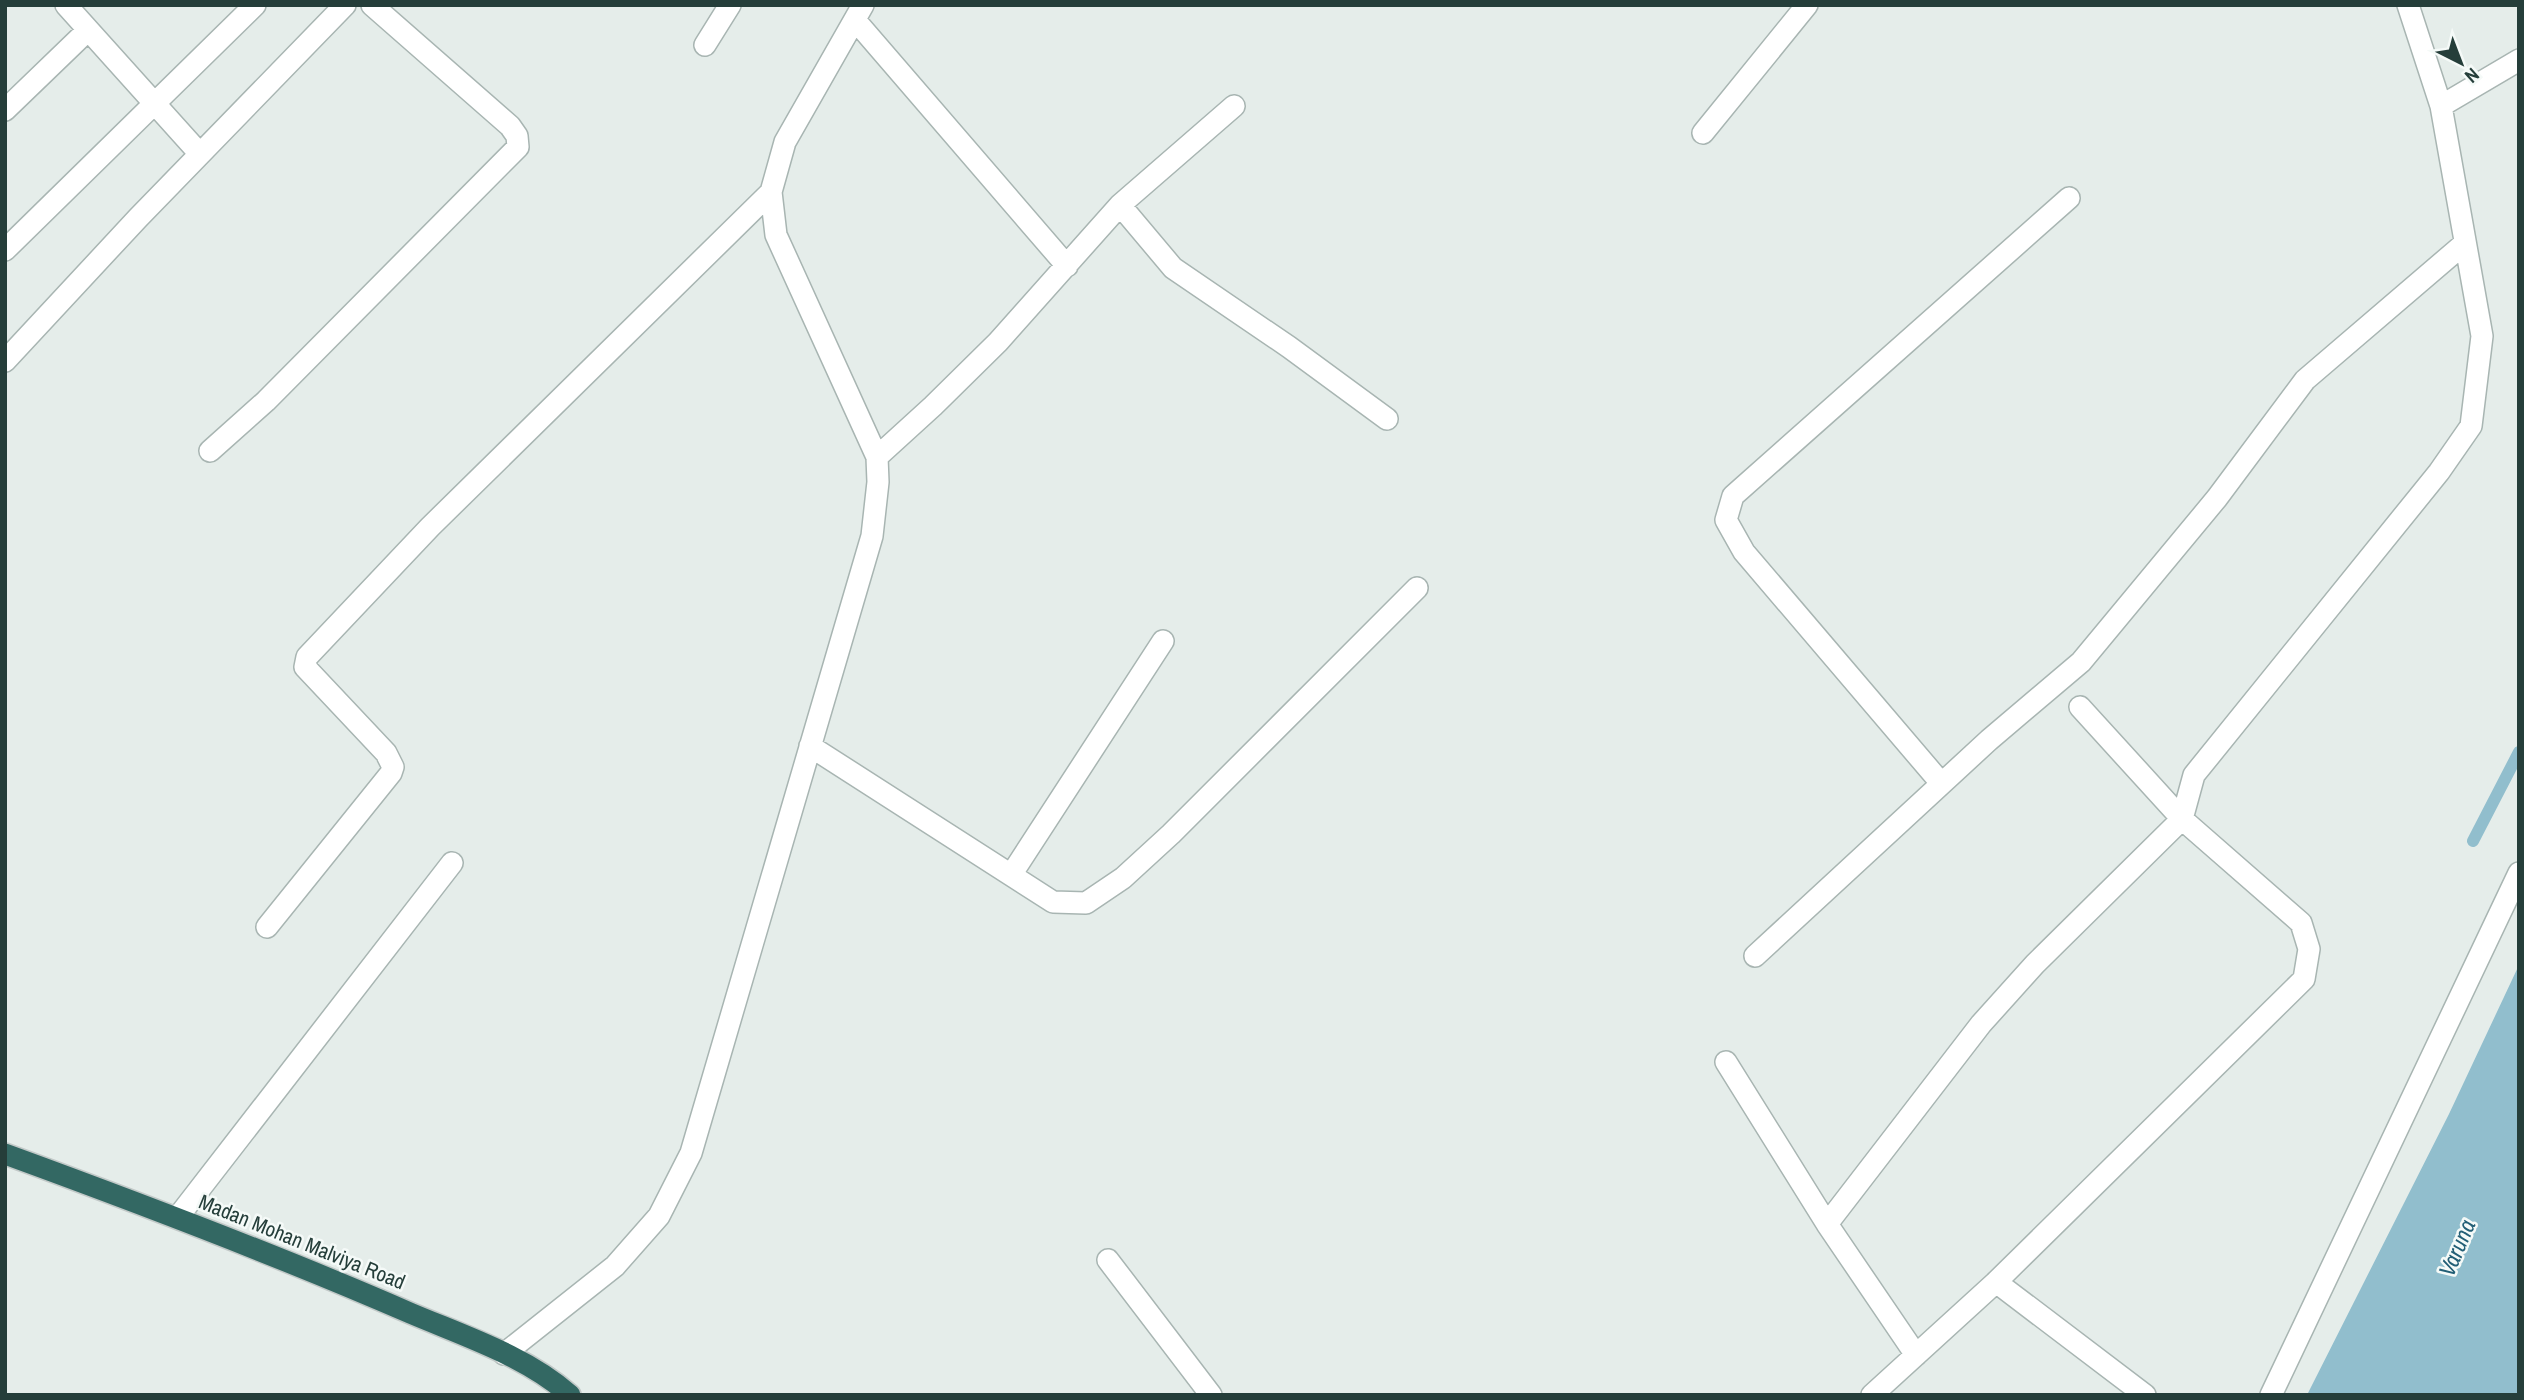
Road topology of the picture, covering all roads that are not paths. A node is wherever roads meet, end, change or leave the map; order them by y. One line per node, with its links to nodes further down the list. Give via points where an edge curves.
1 (66, 5): 9 (street)
2 (255, 5): 12 (street)
3 (345, 5): 17 (street)
4 (372, 5): 26 (street, via 510,126 519,147 276,391)
5 (730, 5): 10 (street)
6 (1807, 5): 16 (street)
7 (2408, 5): 14 (street)
8 (859, 12): 18 (street, via 785,142); 23 (street)
9 (89, 30): 12 (street); 15 (street)
10 (705, 45)
11 (2519, 60): 14 (street)
12 (156, 105): 17 (street); 22 (street)
13 (1234, 106): 20 (street)
14 (2441, 106): 21 (street)
15 (5, 110)
16 (1703, 133)
17 (200, 154): 24 (street)
18 (771, 192): 27 (street, via 776,235); 37 (street, via 430,527 307,657 305,667 386,753 393,767)
19 (2069, 198): 32 (street, via 1733,496 1726,520 1744,552)
20 (1120, 205): 23 (street); 25 (street, via 1173,268)
21 (2465, 243): 32 (street, via 2305,380 2217,498 2081,662); 33 (street, via 2482,336 2471,426 2439,472 2194,775)
22 (5, 250)
23 (1067, 266): 27 (street, via 998,342)
24 (5, 360)
25 (1387, 419)
26 (210, 451)
27 (877, 457): 31 (street, via 872,537)
28 (1417, 588): 36 (street, via 1123,877 1086,903 1053,902)
29 (1163, 641): 36 (street)
30 (2080, 707): 33 (street)
31 (810, 746): 36 (street); 45 (street, via 691,1153 659,1216 615,1266)
32 (1941, 783): 38 (street)
33 (2182, 819): 42 (street, via 1981,1024); 44 (street, via 2301,923 2309,949 2304,978)
34 (452, 863): 41 (street)
35 (2519, 873): 51 (street)
36 (1011, 875)
37 (267, 927)
38 (1755, 956)
39 (1726, 1062): 42 (street)
40 (5, 1154): 41 (highway, Madan Mohan Malviya Road)
41 (178, 1217): 45 (highway, Madan Mohan Malviya Road)
42 (1826, 1224): 46 (street)
43 (1108, 1260): 48 (street)
44 (1996, 1282): 46 (street); 50 (street)
45 (504, 1354): 47 (highway, Madan Mohan Malviya Road)
46 (1916, 1355): 49 (street)
47 (570, 1395)
48 (1211, 1395)
49 (1872, 1395)
50 (2145, 1395)
51 (2271, 1395)

